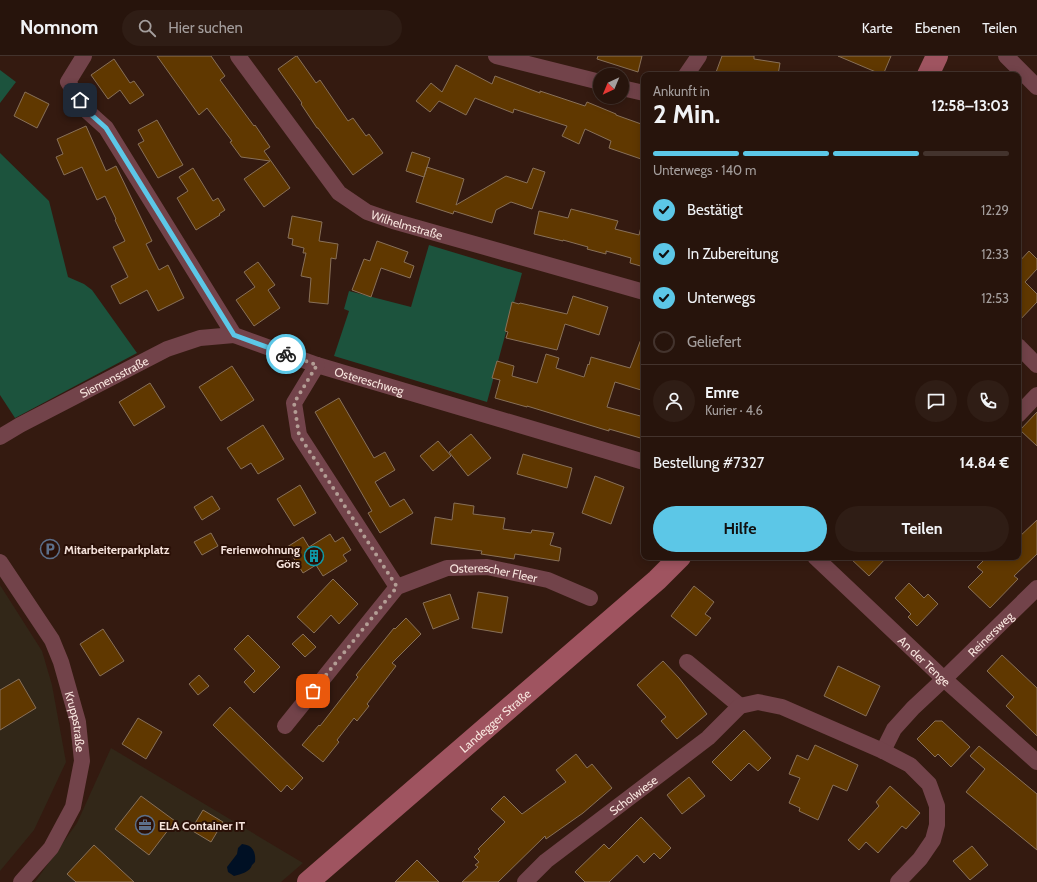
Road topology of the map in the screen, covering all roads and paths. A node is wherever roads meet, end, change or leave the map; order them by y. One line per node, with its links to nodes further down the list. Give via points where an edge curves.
1 (84, 56): 14 (street, via 68,82 86,110 106,128)
2 (238, 56): 13 (street, Wilhelmstraße, via 339,193 367,212)
3 (496, 56): 9 (street)
4 (699, 56): 7 (street)
5 (937, 56): 8 (main road)
6 (1006, 56): 10 (street)
7 (688, 72)
8 (929, 72)
9 (593, 80)
10 (1037, 87)
11 (629, 90): 12 (street)
12 (641, 92)
13 (641, 291)
14 (234, 335): 16 (street, Ostereschweg); 20 (street, Siemensstraße, via 200,338 167,349)
15 (1021, 349): 17 (street)
16 (317, 365): 21 (street, Ostereschweg); 25 (street, via 294,403 299,435)
17 (1037, 365)
18 (1037, 395): 19 (street)
19 (1021, 412)
20 (0, 438)
21 (641, 461)
22 (677, 560): 35 (main road, Landegger Straße)
23 (818, 560): 29 (street, An der Tenge)
24 (0, 562): 34 (street, Kruppstraße, via 52,640 78,722 82,761 73,807 51,848)
25 (397, 587): 27 (street, Osterescher Fleer, via 447,568 487,567 548,580); 31 (street)
26 (1037, 588): 29 (street, Reinersweg)
27 (590, 598)
28 (686, 662): 30 (street)
29 (944, 679): 32 (street, via 894,729); 33 (street, An der Tenge)
30 (740, 706): 32 (street, via 758,702 782,707); 36 (street, Scholwiese, via 708,738 546,861)
31 (285, 726)
32 (884, 751): 37 (street, via 910,765 929,784 937,806 937,825 933,840 920,859)
33 (1037, 762)
34 (21, 882)
35 (308, 882)
36 (525, 882)
37 (898, 882)

